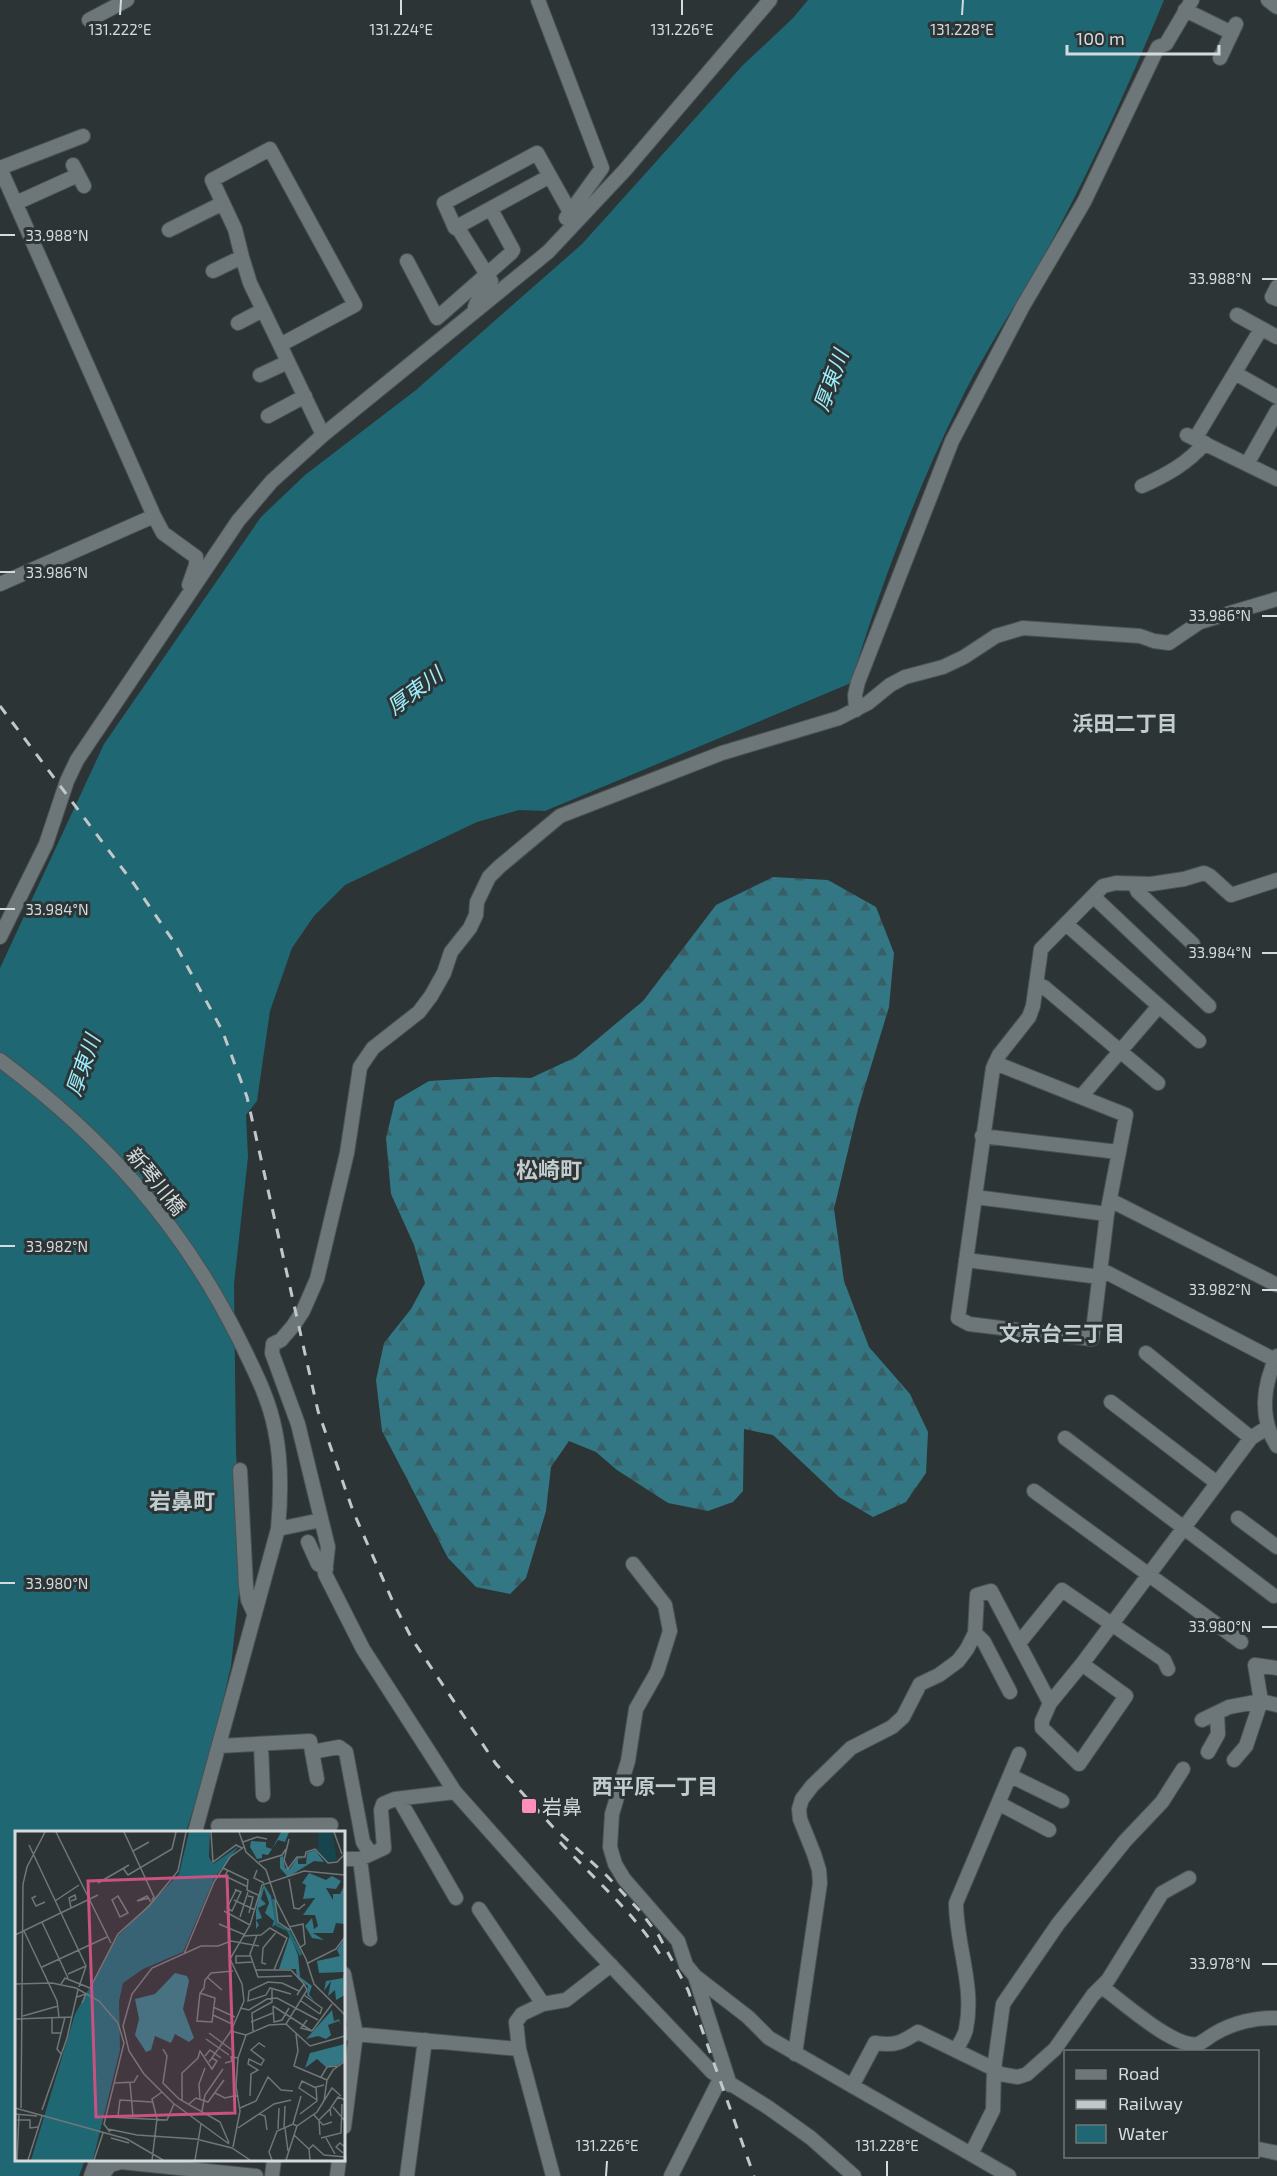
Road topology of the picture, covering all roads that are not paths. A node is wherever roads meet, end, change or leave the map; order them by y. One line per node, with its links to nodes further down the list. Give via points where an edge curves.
1 (127, 0): 7 (street)
2 (538, 0): 14 (street, via 602,168)
3 (770, 0): 18 (street, via 625,170)
4 (1268, 0): 6 (street)
5 (1188, 5): 8 (street, via 1234,29); 48 (street, via 1166,44 1158,47 1089,192 952,441 858,682)
6 (1277, 7)
7 (89, 20)
8 (1220, 58)
9 (83, 136): 12 (street, via 0,168)
10 (79, 175): 12 (street)
11 (550, 176): 11 (street, via 455,228 444,203 537,153); 14 (street)
12 (16, 203): 44 (street)
13 (223, 203): 16 (street); 19 (street); 31 (street, via 212,180 270,149 355,305)
14 (570, 212): 18 (street)
15 (494, 215): 22 (street, via 513,250)
16 (169, 230)
17 (461, 233): 22 (street)
18 (548, 252): 26 (street)
19 (242, 257): 21 (street); 25 (street)
20 (407, 261): 22 (street, via 437,318)
21 (213, 271)
22 (487, 275): 26 (street, via 491,280 489,287 477,298)
23 (1277, 286): 24 (street, via 1272,297)
24 (1277, 299)
25 (263, 310): 28 (street); 31 (street)
26 (472, 314): 39 (street)
27 (1237, 315): 29 (street)
28 (238, 323)
29 (1261, 329): 30 (street); 33 (street)
30 (1277, 337)
31 (280, 345): 32 (street)
32 (288, 362): 34 (street); 35 (street)
33 (1235, 373): 36 (street); 40 (street)
34 (260, 375)
35 (305, 396): 38 (street); 39 (street)
36 (1277, 397)
37 (1277, 411): 41 (street)
38 (268, 416)
39 (323, 435): 46 (street, via 255,499)
40 (1195, 439): 41 (street); 43 (street, via 1195,455 1172,472)
41 (1248, 464): 42 (street)
42 (1277, 479)
43 (1142, 486)
44 (154, 516): 45 (street); 46 (street, via 163,533 196,557)
45 (0, 584)
46 (186, 598): 53 (street, via 77,760 46,844)
47 (1277, 599): 48 (street, via 1200,622 1169,643 1140,636 1023,628 996,636 943,667 898,681)
48 (856, 710): 82 (street, via 705,759 560,816 489,877 470,928 451,952 431,996 419,1012 373,1047 360,1067 346,1153 317,1279 303,1311 281,1340 273,1344 272,1353 298,1424)
49 (1277, 880): 50 (street, via 1231,896 1204,873)
50 (1134, 884): 51 (street, via 1103,886); 54 (street)
51 (1093, 896): 52 (street); 57 (street)
52 (1066, 924): 55 (street, via 1041,948); 56 (street)
53 (0, 937)
54 (1193, 944)
55 (1036, 984): 59 (street); 61 (street, via 1029,1017)
56 (1159, 1006): 58 (street); 59 (street)
57 (1209, 1006)
58 (1198, 1041)
59 (1120, 1051): 62 (street); 63 (street)
60 (0, 1060): 84 (street, 新琴川橋, via 106,1150 193,1259 225,1312 259,1381 275,1428 281,1473)
61 (995, 1063): 63 (street); 64 (street)
62 (1158, 1083)
63 (1083, 1098): 65 (street, via 1126,1115)
64 (982, 1136): 65 (street); 66 (street)
65 (1118, 1152): 67 (street)
66 (975, 1197): 67 (street); 68 (street)
67 (1108, 1207): 69 (street); 70 (street)
68 (966, 1260): 69 (street); 69 (street, via 958,1318 969,1324 1092,1339)
69 (1101, 1274): 72 (street)
70 (1277, 1284)
71 (1146, 1353): 76 (street)
72 (1276, 1358): 74 (street, via 1264,1393)
73 (1111, 1402): 79 (street)
74 (1268, 1427): 76 (street); 77 (street)
75 (1065, 1438): 83 (street)
76 (1251, 1438): 79 (street)
77 (1277, 1446)
78 (240, 1470): 91 (street, via 246,1586)
79 (1217, 1483): 83 (street)
80 (1034, 1491): 89 (street)
81 (1238, 1518): 86 (street)
82 (321, 1520): 84 (street); 88 (street, via 328,1547)
83 (1184, 1527): 89 (street); 90 (street)
84 (278, 1529): 91 (street, 新琴川橋)
85 (308, 1542): 88 (street, via 318,1564)
86 (1277, 1547)
87 (633, 1564): 131 (street, via 665,1605 670,1631 657,1672 636,1709 628,1761 612,1814 610,1847 624,1879 678,1941 686,1965)
88 (326, 1569): 114 (street, via 325,1574 363,1649)
89 (1149, 1574): 92 (street); 94 (street)
90 (1274, 1596)
91 (254, 1613): 106 (street, 新琴川橋)
92 (1112, 1624): 95 (street, via 1062,1590); 96 (street); 98 (street, via 1164,1659)
93 (975, 1633): 95 (street, via 977,1595 991,1591); 99 (street, via 984,1642); 140 (street, via 958,1661 920,1684 903,1717 851,1748 802,1799 800,1819 820,1883)
94 (1241, 1642)
95 (1019, 1643): 101 (street)
96 (1082, 1664): 101 (street); 101 (street, via 1126,1696 1079,1764 1042,1728)
97 (1277, 1668): 100 (street, via 1255,1665)
98 (1168, 1669)
99 (1010, 1692)
100 (1262, 1701): 102 (street); 103 (street); 110 (street, via 1246,1746)
101 (1050, 1703)
102 (1277, 1705)
103 (1217, 1713): 104 (street); 108 (street, via 1218,1734)
104 (1202, 1720)
105 (261, 1744): 106 (street); 107 (street, via 310,1741); 115 (street)
106 (219, 1746): 123 (street, 新琴川橋)
107 (312, 1752): 113 (street); 124 (street, via 339,1747 346,1752)
108 (1208, 1752)
109 (1019, 1754): 112 (street)
110 (1234, 1760)
111 (1183, 1769): 141 (street, via 1162,1802 1058,1924 1003,2004)
112 (1011, 1776): 117 (street); 118 (street)
113 (317, 1779)
114 (455, 1792): 116 (street); 130 (street)
115 (263, 1795)
116 (399, 1799): 124 (street, via 383,1804 381,1810 384,1848); 127 (street)
117 (1062, 1801)
118 (1000, 1804): 122 (street); 139 (street, via 956,1903 967,2001 966,2030)
119 (331, 1825): 121 (street)
120 (218, 1826): 121 (street)
121 (274, 1829)
122 (1049, 1830)
123 (196, 1831)
124 (366, 1856): 125 (street); 129 (street)
125 (345, 1859)
126 (1189, 1878): 133 (street, via 1161,1893)
127 (456, 1898)
128 (479, 1909): 134 (street)
129 (370, 1939)
130 (611, 1965): 134 (street, via 566,2000); 142 (street)
131 (695, 1976): 140 (street, via 769,2038); 142 (street)
132 (345, 1984): 136 (street)
133 (1102, 1987): 135 (street, via 1159,2031 1190,2043 1198,2044 1242,2023); 141 (street, via 1062,2041 1028,2074 1009,2077)
134 (543, 2004): 138 (street, via 522,2014 516,2022)
135 (1277, 2018)
136 (350, 2033): 137 (street); 144 (street)
137 (425, 2040): 138 (street); 157 (street)
138 (519, 2049): 158 (street)
139 (956, 2050): 141 (street); 143 (street, via 918,2032 900,2043 875,2043)
140 (795, 2054): 143 (street)
141 (994, 2069): 147 (street, via 993,2110)
142 (725, 2082): 159 (street); 160 (street, via 811,2138)
143 (852, 2086): 147 (street)
144 (345, 2111)
145 (1259, 2149): 146 (street)
146 (1277, 2153)
147 (971, 2154): 161 (street)
148 (96, 2161): 152 (street)
149 (274, 2161): 155 (street)
150 (339, 2161): 156 (street)
151 (204, 2165): 153 (street, via 121,2162 110,2165); 154 (street)
152 (91, 2176)
153 (102, 2176)
154 (256, 2176)
155 (272, 2176)
156 (337, 2176)
157 (407, 2176)
158 (553, 2176)
159 (671, 2176)
160 (854, 2176)
161 (1009, 2176)

